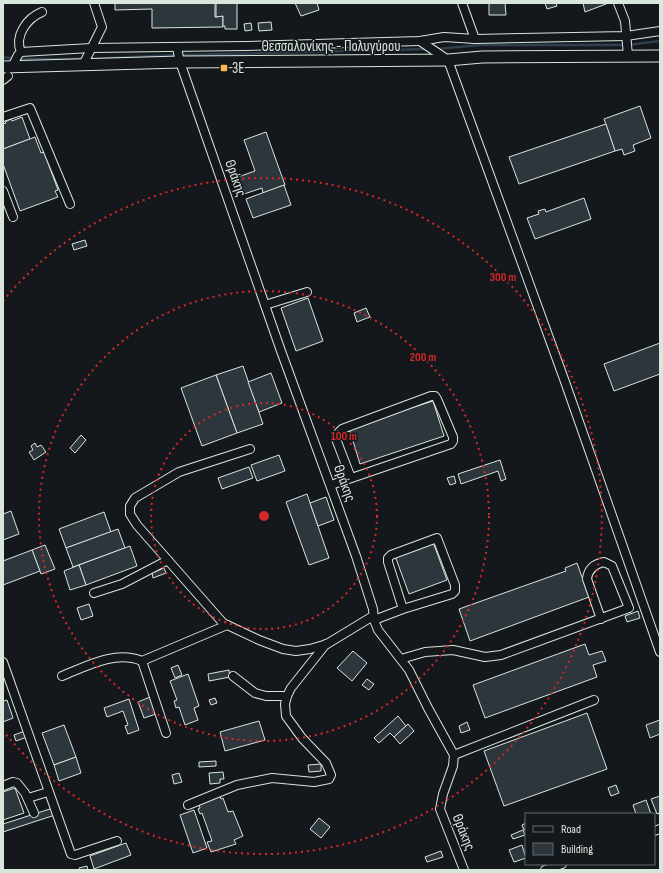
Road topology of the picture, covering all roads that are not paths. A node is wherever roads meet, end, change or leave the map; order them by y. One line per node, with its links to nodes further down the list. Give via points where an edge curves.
1 (94, 3): 9 (street, via 102,27)
2 (462, 3): 7 (street)
3 (618, 3): 6 (street, via 625,21)
4 (42, 12): 11 (street, via 31,18 21,33)
5 (660, 31): 6 (street)
6 (626, 36): 7 (street); 12 (street)
7 (475, 39): 8 (street, via 444,37)
8 (420, 41): 10 (street); 14 (street)
9 (91, 48): 10 (street); 11 (street); 16 (street)
10 (177, 48): 15 (street, Θράκης)
11 (21, 52): 17 (street)
12 (628, 56): 13 (main road, Θεσσαλονίκης - Πολυγύρου); 14 (main road, Θεσσαλονίκης - Πολυγύρου, via 482,57)
13 (660, 56)
14 (448, 60): 15 (main road, Θεσσαλονίκης - Πολυγύρου); 34 (street)
15 (180, 62): 16 (main road, Θεσσαλονίκης - Πολυγύρου); 23 (street, Θράκης)
16 (83, 65): 17 (main road, Θεσσαλονίκης - Πολυγύρου)
17 (7, 73)
18 (3, 117): 20 (street, via 30,108)
19 (3, 191): 21 (street)
20 (70, 204)
21 (13, 218)
22 (308, 292): 23 (street)
23 (265, 305): 26 (street, Θράκης)
24 (250, 450): 27 (street, via 179,472 135,498 130,506 130,514)
25 (351, 478): 25 (street, via 451,444 453,437 435,396 342,429 336,439); 26 (street)
26 (331, 485): 30 (street, Θράκης, via 374,609)
27 (168, 560): 28 (street, via 122,584); 32 (street)
28 (94, 593)
29 (402, 610): 29 (street, via 388,558 437,538 455,591); 30 (street)
30 (373, 618): 33 (street); 35 (street, Θράκης, via 378,630)
31 (601, 619): 31 (street, via 629,608 612,566 604,562 594,565 587,579); 35 (street, via 501,655 484,657 454,650 425,652)
32 (227, 625): 33 (street, via 283,649 296,651); 36 (street)
33 (327, 644): 40 (street)
34 (660, 652)
35 (401, 659): 43 (street, Θράκης)
36 (142, 661): 38 (street, via 122,656 96,662); 42 (street)
37 (3, 662): 45 (street)
38 (62, 676)
39 (233, 676): 40 (street, via 255,693)
40 (287, 696): 47 (street, via 286,716 302,738 326,763 331,775 329,779 314,782 272,778 237,785)
41 (594, 700): 43 (street)
42 (166, 733)
43 (454, 755): 51 (street, Θράκης, via 440,809)
44 (3, 786): 46 (street, via 17,783)
45 (48, 792): 46 (street); 49 (street, via 71,854 75,855)
46 (28, 798): 48 (street)
47 (188, 805)
48 (34, 813)
49 (117, 841)
50 (559, 865): 52 (street)
51 (464, 870)
52 (545, 870)

